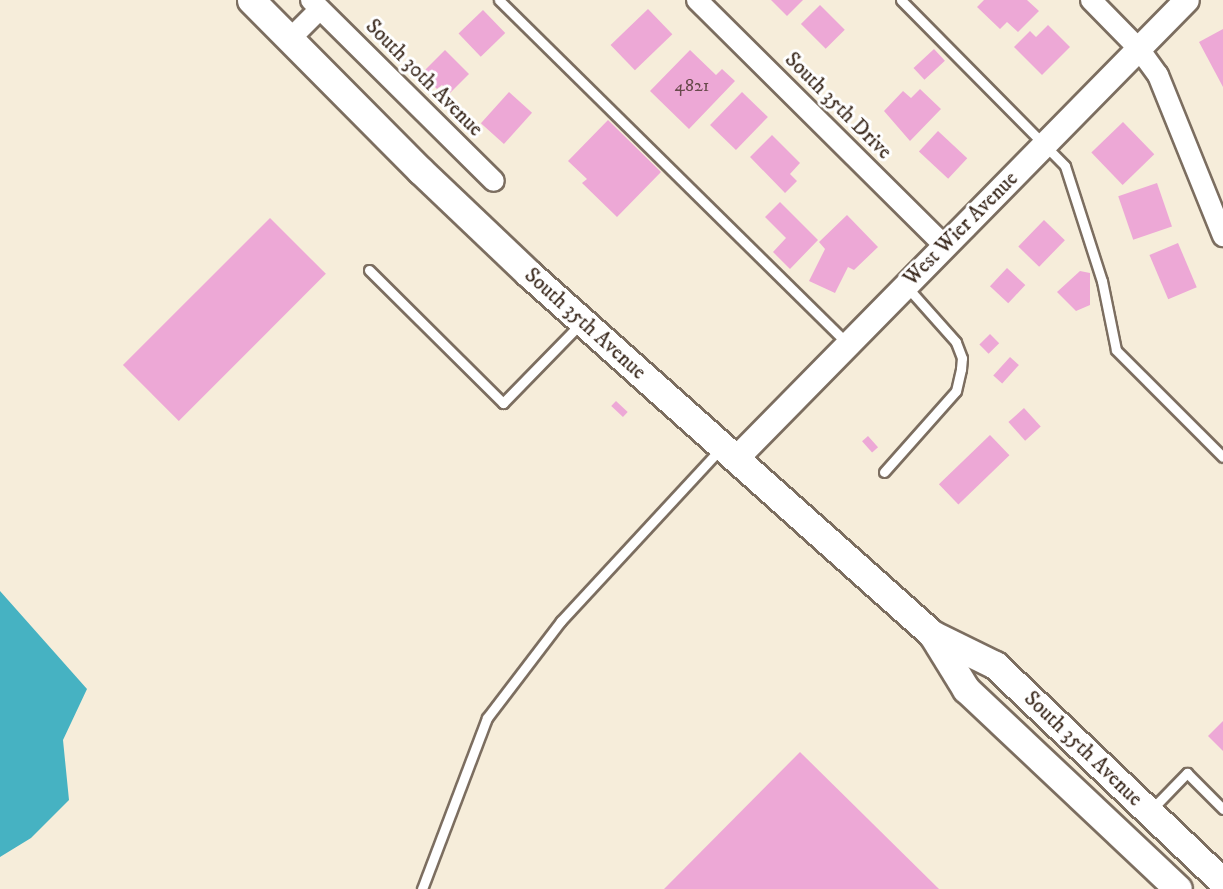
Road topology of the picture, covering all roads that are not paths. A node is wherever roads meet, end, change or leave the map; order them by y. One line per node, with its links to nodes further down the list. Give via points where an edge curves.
1 (251, 0): 8 (main road, South 35th Avenue)
2 (499, 0): 17 (lane)
3 (697, 0): 13 (street, South 35th Drive)
4 (901, 0): 10 (lane)
5 (1091, 0): 9 (street)
6 (1187, 0): 9 (street, West Wier Avenue)
7 (315, 5): 8 (street, South 30th Avenue); 11 (street, South 30th Avenue)
8 (290, 39): 16 (main road, South 35th Avenue, via 458,208)
9 (1139, 49): 10 (street, West Wier Avenue); 12 (street, via 1158,75)
10 (1043, 145): 13 (street, West Wier Avenue); 19 (lane, via 1065,166 1102,280 1116,350)
11 (494, 181)
12 (1223, 236)
13 (945, 246): 15 (street, West Wier Avenue)
14 (369, 270): 16 (lane, via 503,403)
15 (905, 285): 17 (street, West Wier Avenue); 20 (lane, via 956,342 961,369 956,391)
16 (582, 322): 18 (main road, South 35th Avenue)
17 (847, 343): 18 (street, West Wier Avenue)
18 (729, 453): 21 (main road, South 35th Avenue); 25 (lane, via 561,621 487,718)
19 (1223, 457)
20 (884, 472)
21 (932, 634): 23 (main road, South 35th Avenue, via 995,665); 26 (main road, South 35th Avenue, via 966,689)
22 (1223, 809): 23 (lane, via 1186,773)
23 (1149, 812): 24 (main road, South 35th Avenue)
24 (1223, 882)
25 (422, 889)
26 (1178, 889)

